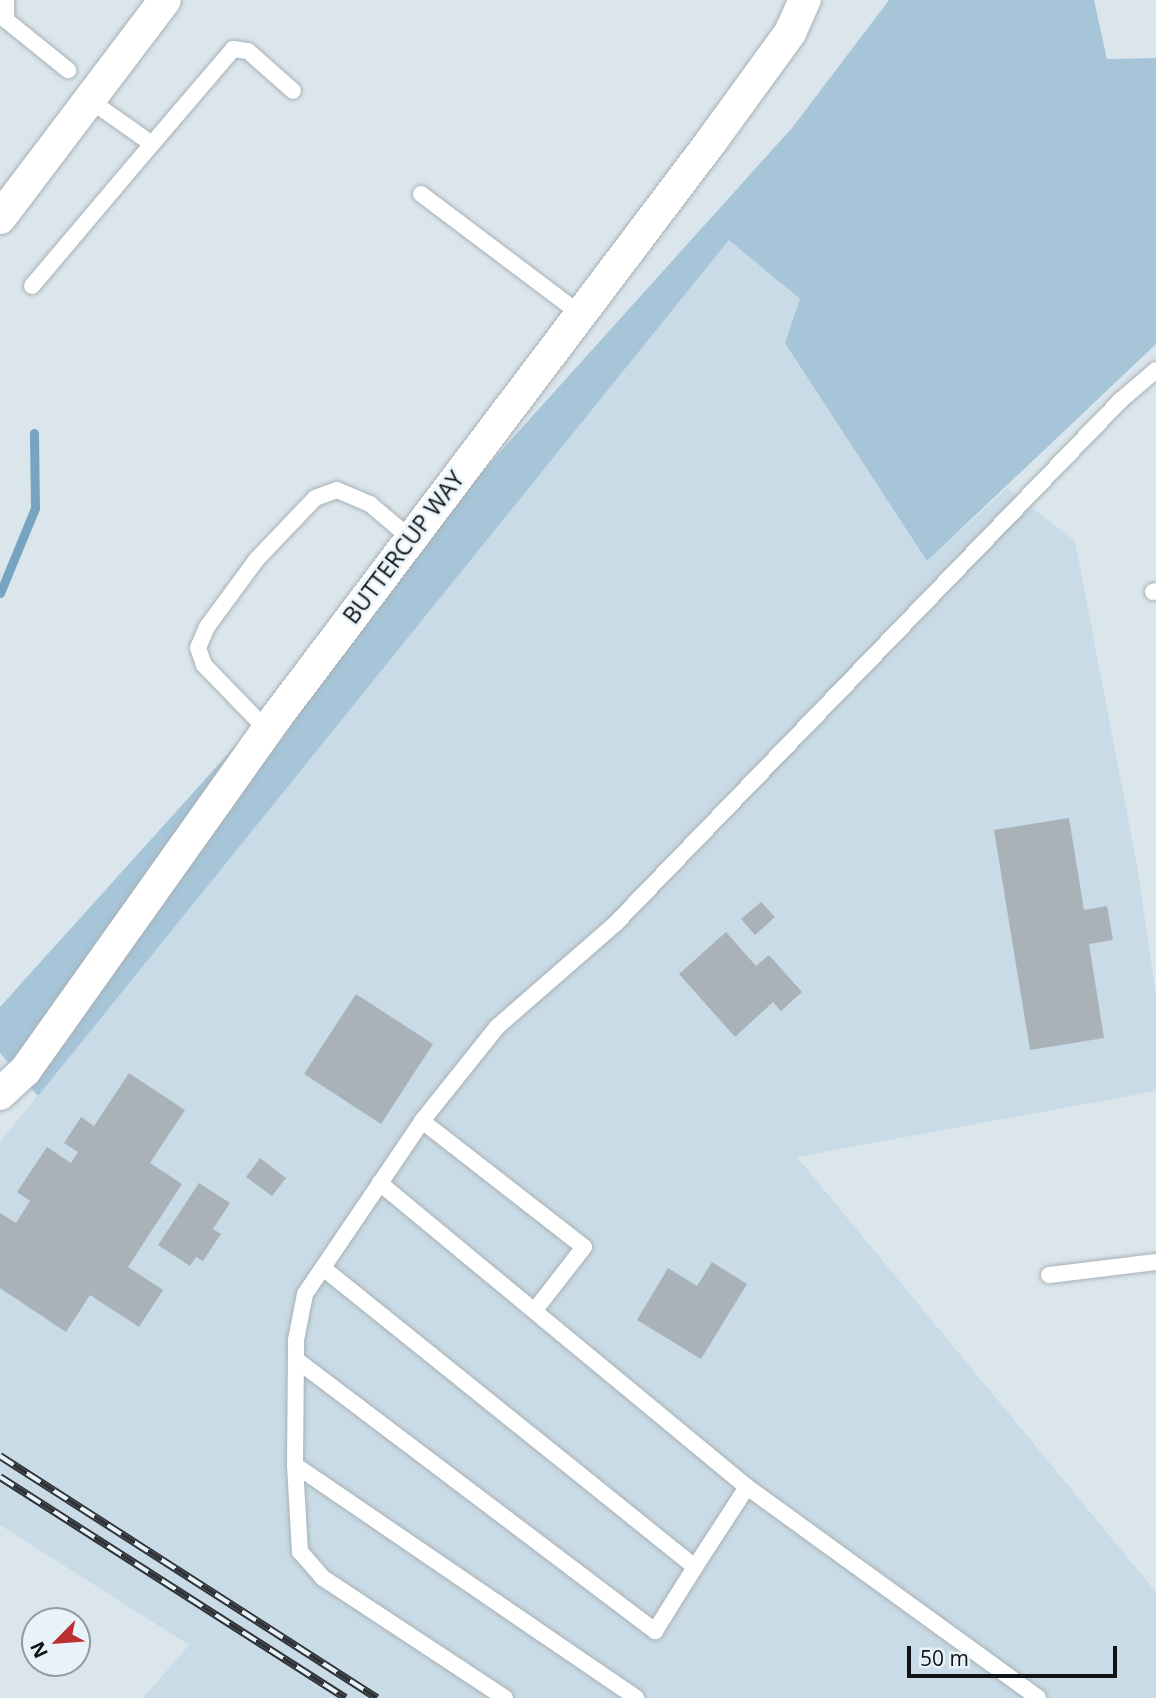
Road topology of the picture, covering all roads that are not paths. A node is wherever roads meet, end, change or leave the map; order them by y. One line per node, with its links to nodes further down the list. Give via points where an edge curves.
1 (6, 0): 4 (lane, via 6,20)
2 (165, 0): 6 (street)
3 (805, 0): 11 (street, BUTTERCUP WAY, via 790,33)
4 (68, 70)
5 (293, 91): 7 (lane, via 248,51 233,49)
6 (91, 101): 7 (lane); 9 (street)
7 (152, 144): 10 (lane)
8 (421, 194): 11 (lane)
9 (0, 218)
10 (32, 286)
11 (579, 313): 13 (street, BUTTERCUP WAY)
12 (1156, 370): 16 (lane, via 1121,400 615,924 497,1027)
13 (410, 538): 14 (street, BUTTERCUP WAY); 14 (lane, via 370,504 337,490 315,498 257,559 198,648 204,665)
14 (267, 730): 15 (street, BUTTERCUP WAY, via 25,1071)
15 (0, 1094)
16 (422, 1121): 17 (lane); 21 (lane, via 584,1247)
17 (379, 1183): 19 (lane); 21 (lane)
18 (1156, 1262): 20 (lane)
19 (323, 1268): 22 (lane, via 305,1294 296,1340); 25 (lane)
20 (1049, 1275)
21 (535, 1310): 24 (lane)
22 (298, 1361): 23 (lane); 25 (lane, via 655,1631)
23 (295, 1465): 26 (lane, via 300,1552 323,1578); 27 (lane)
24 (747, 1486): 25 (lane); 28 (lane)
25 (695, 1567)
26 (505, 1698)
27 (636, 1698)
28 (1038, 1698)

